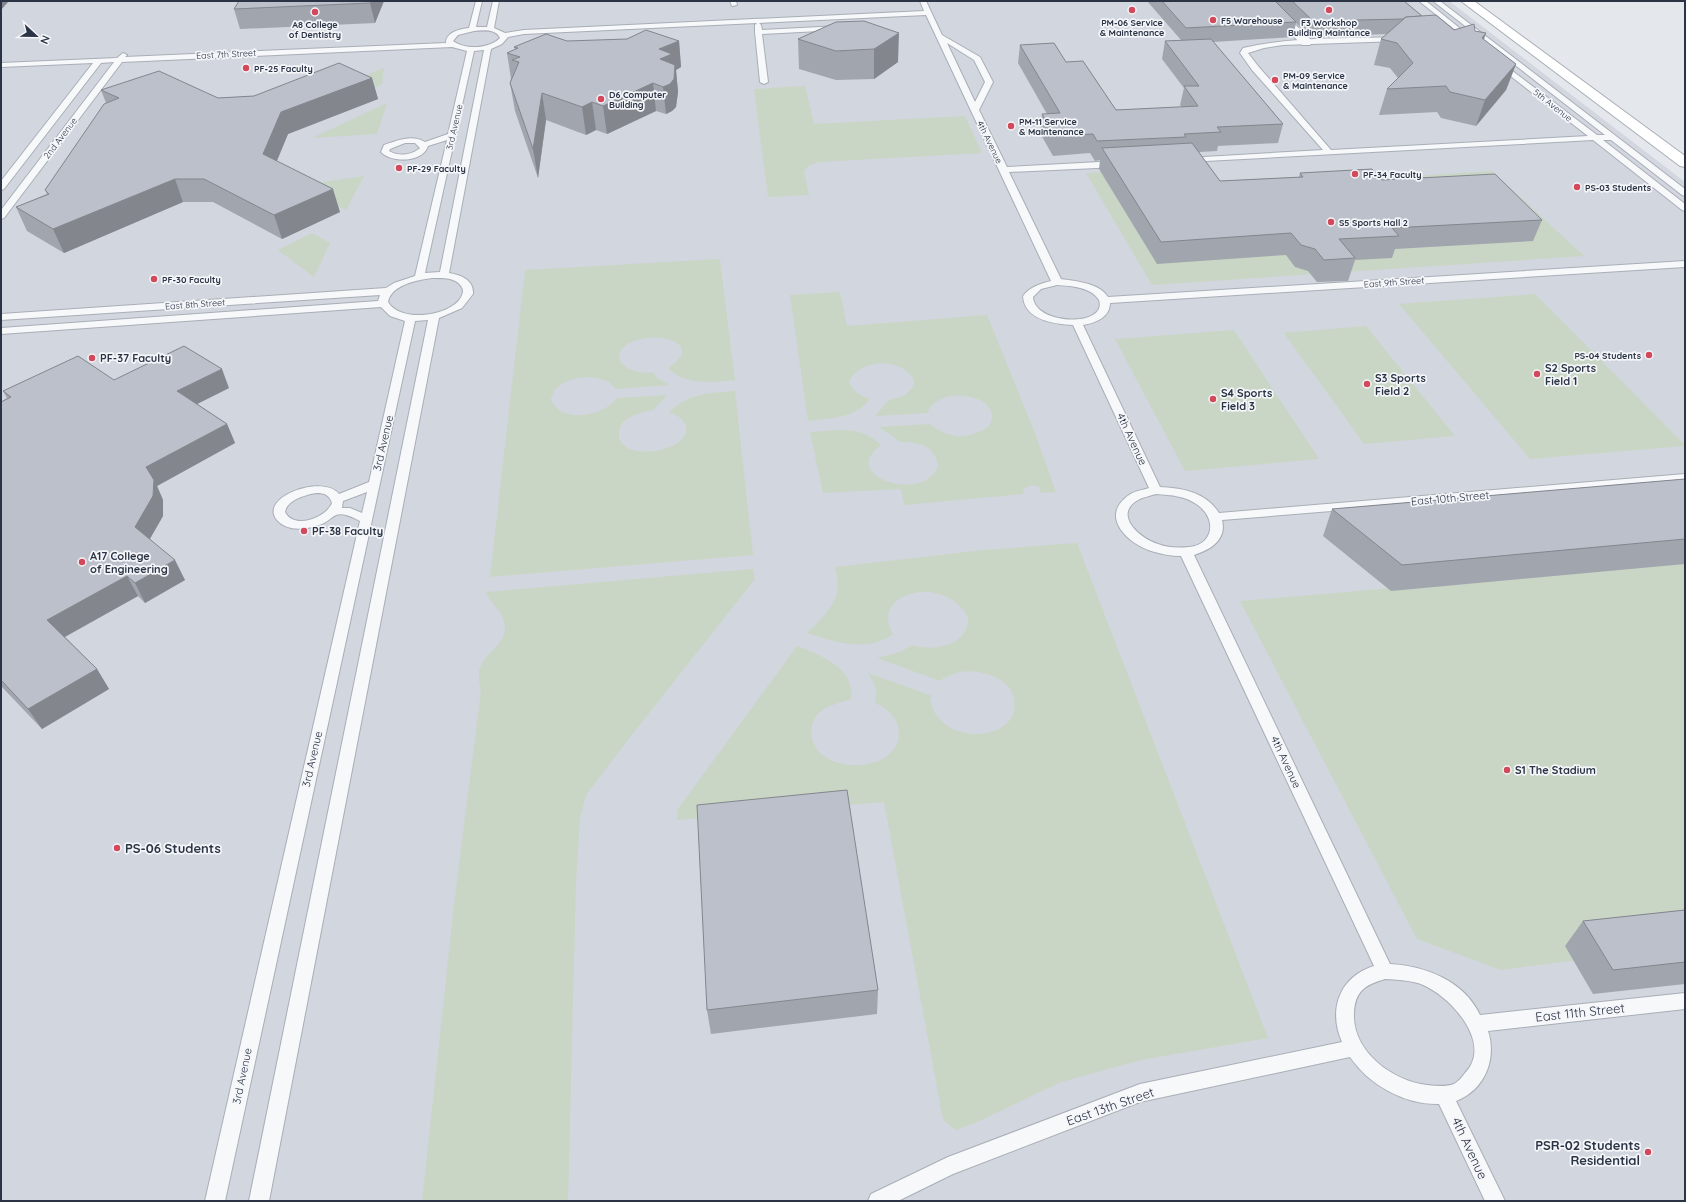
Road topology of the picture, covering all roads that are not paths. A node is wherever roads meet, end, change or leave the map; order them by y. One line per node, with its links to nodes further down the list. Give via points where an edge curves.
1 (479, 1): 12 (lane)
2 (496, 1): 13 (lane)
3 (923, 1): 9 (lane, 4th Avenue)
4 (1422, 1): 17 (lane)
5 (1436, 1): 15 (lane, 5th Avenue)
6 (1467, 1): 40 (main road)
7 (1484, 1): 32 (main road)
8 (1275, 11): 21 (street)
9 (929, 13): 10 (lane, via 879,18); 18 (lane, 4th Avenue)
10 (757, 21): 14 (lane); 16 (lane)
11 (845, 28): 14 (lane, via 801,34)
12 (472, 29): 13 (lane); 20 (lane, via 460,32)
13 (490, 29): 16 (lane)
14 (758, 32): 30 (lane)
15 (1479, 34): 17 (lane); 34 (lane, 5th Avenue)
16 (504, 35): 23 (lane, via 499,43)
17 (1461, 35): 22 (lane)
18 (940, 36): 31 (lane, 4th Avenue); 31 (lane, via 977,59 989,82)
19 (1410, 38): 21 (lane)
20 (451, 42): 24 (lane, via 460,48); 25 (lane, East 7th Street); 27 (lane, East 7th Street)
21 (1306, 42): 36 (lane, via 1255,47 1246,50 1244,54)
22 (1477, 45)
23 (488, 47): 24 (lane); 47 (lane, 3rd Avenue)
24 (471, 49): 33 (lane, 3rd Avenue)
25 (125, 52): 27 (lane, 2nd Avenue); 29 (lane, East 7th Street)
26 (1490, 55): 35 (lane, 5th Avenue)
27 (120, 59): 28 (lane, East 7th Street); 45 (lane, 2nd Avenue)
28 (99, 60): 29 (lane, East 7th Street); 42 (lane, 2nd Avenue)
29 (4, 61)
30 (764, 82)
31 (975, 110): 41 (lane, 4th Avenue)
32 (1653, 124)
33 (452, 135): 37 (lane, 3rd Avenue); 37 (lane, via 423,148)
34 (1612, 137): 35 (lane); 43 (lane, 5th Avenue)
35 (1596, 138): 36 (lane); 44 (lane, 5th Avenue)
36 (1329, 152): 38 (lane)
37 (440, 153): 48 (lane, 3rd Avenue)
38 (1176, 161)
39 (1129, 163): 41 (lane)
40 (1685, 163)
41 (1004, 170): 49 (lane, 4th Avenue)
42 (1, 187)
43 (1685, 193)
44 (1685, 208)
45 (1, 216)
46 (1685, 264): 51 (lane, East 9th Street)
47 (444, 275): 48 (lane); 53 (lane, via 452,276 465,284 468,294 460,305)
48 (420, 276): 50 (lane, via 401,282)
49 (1057, 282): 51 (lane, via 1088,287); 56 (lane, via 1042,285 1032,291 1028,296 1029,304 1036,313 1044,317)
50 (389, 291): 52 (lane, via 384,298); 54 (lane, East 8th Street)
51 (1104, 300): 56 (lane, via 1105,308 1096,318)
52 (384, 304): 55 (lane, via 392,313); 57 (lane, East 8th Street)
53 (434, 316): 55 (lane); 72 (lane)
54 (1, 318)
55 (411, 318): 59 (lane, 3rd Avenue)
56 (1077, 322): 60 (lane, 4th Avenue)
57 (1, 331)
58 (1685, 478): 63 (lane, East 10th Street)
59 (373, 485): 61 (lane); 64 (lane, 3rd Avenue)
60 (1156, 490): 63 (lane, via 1194,497 1205,504); 65 (lane, via 1142,492 1125,504 1122,516 1126,529 1133,537 1150,547 1171,552)
61 (337, 499): 62 (lane, via 338,505); 62 (lane, via 334,494 323,490 299,493 284,503 280,515 290,524 308,524 328,517)
62 (334, 511): 64 (lane, via 350,512)
63 (1216, 517): 65 (lane, via 1218,529 1215,538 1198,550)
64 (366, 519): 71 (lane, 3rd Avenue)
65 (1186, 552): 66 (lane, 4th Avenue)
66 (1385, 971): 68 (lane, via 1421,976 1440,985 1457,998); 69 (lane, via 1368,976 1356,985 1347,997 1344,1013 1346,1030)
67 (1685, 1001): 68 (lane, East 11th Street)
68 (1475, 1024): 70 (lane, via 1484,1049 1482,1065 1474,1079 1461,1090)
69 (1355, 1048): 70 (lane, via 1367,1064 1384,1079 1424,1095); 73 (lane, East 13th Street, via 1140,1093 948,1166)
70 (1444, 1095): 74 (lane, 4th Avenue)
71 (215, 1201)
72 (259, 1201)
73 (878, 1201)
74 (1495, 1201)

